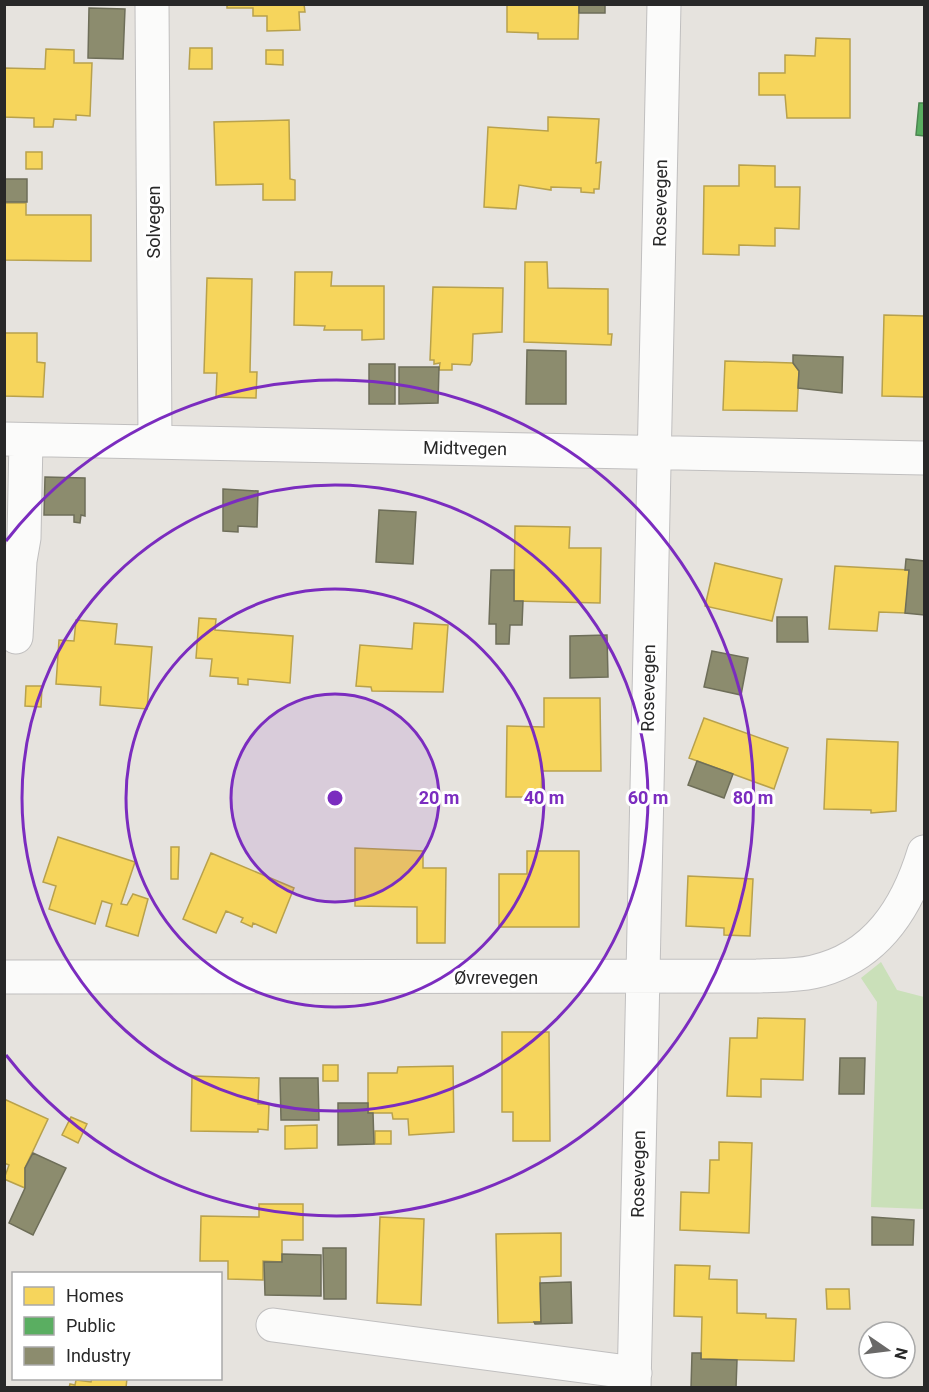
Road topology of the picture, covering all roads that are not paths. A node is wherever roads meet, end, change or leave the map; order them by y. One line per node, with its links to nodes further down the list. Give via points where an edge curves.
1 (152, 4): 4 (street, Solvegen)
2 (664, 4): 5 (street, Rosevegen)
3 (15, 439): 4 (street, Midtvegen); 7 (street, via 24,538)
4 (155, 440): 5 (street, Midtvegen)
5 (654, 452): 6 (street, Midtvegen); 9 (street, Rosevegen)
6 (924, 458)
7 (16, 637)
8 (924, 852): 9 (street, Øvrevegen, via 907,899 890,926 862,951 830,967 796,974)
9 (642, 976): 10 (street, Øvrevegen); 12 (street, Rosevegen)
10 (4, 977)
11 (273, 1325): 12 (street, Rosevegen)
12 (634, 1380)

